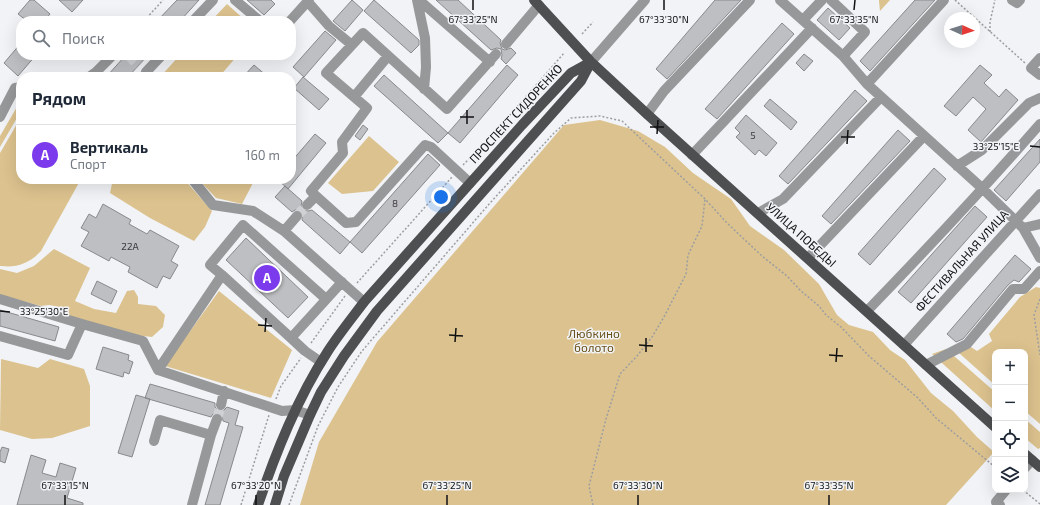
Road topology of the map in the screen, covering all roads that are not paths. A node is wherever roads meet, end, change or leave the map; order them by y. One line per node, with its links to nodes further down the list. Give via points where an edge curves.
1 (213, 0): 14 (street)
2 (235, 0): 15 (street)
3 (418, 0): 32 (street, via 425,38); 32 (street, via 493,58 447,109)
4 (645, 0): 26 (street)
5 (750, 0): 36 (street, via 664,91)
6 (780, 0): 17 (street)
7 (822, 0): 17 (street)
8 (831, 0): 22 (street, via 865,32)
9 (944, 0): 30 (street)
10 (1012, 0): 11 (street, via 1017,4)
11 (1020, 0)
12 (309, 1): 16 (street); 20 (street, via 329,26)
13 (536, 3): 19 (street); 26 (main road, УЛИЦА ПОБЕДЫ)
14 (198, 16)
15 (254, 16)
16 (295, 16)
17 (803, 20): 18 (street)
18 (812, 28): 22 (street); 40 (street)
19 (506, 44)
20 (352, 45): 21 (street, via 363,33); 33 (street, via 326,73)
21 (388, 56): 32 (street); 33 (street)
22 (844, 56): 30 (street)
23 (1040, 58): 29 (street, via 1031,68)
24 (108, 60): 27 (street)
25 (156, 60): 28 (street)
26 (591, 62): 36 (main road, УЛИЦА ПОБЕДЫ); 42 (main road, ПРОСПЕКТ СИДОРЕНКО, via 571,73); 74 (main road, via 581,81 377,311 344,356)
27 (96, 72)
28 (143, 72)
29 (1040, 75)
30 (867, 84): 34 (street)
31 (16, 88): 37 (street)
32 (424, 89)
33 (354, 97): 46 (street, via 367,108 342,142 343,153 311,191)
34 (881, 97): 39 (street); 49 (street, via 783,199)
35 (1040, 98): 41 (street, via 1029,103 982,150)
36 (647, 114): 40 (main road, УЛИЦА ПОБЕДЫ)
37 (0, 117)
38 (1040, 124): 44 (street)
39 (924, 136): 41 (street); 55 (street)
40 (692, 155): 49 (main road, УЛИЦА ПОБЕДЫ)
41 (957, 166): 44 (street)
42 (470, 183): 46 (street, via 431,147 425,145 356,222 346,223); 62 (main road, ПРОСПЕКТ СИДОРЕНКО)
43 (196, 184): 48 (street, via 213,205)
44 (983, 189): 53 (street); 63 (street)
45 (1040, 194): 53 (street, ФЕСТИВАЛЬНАЯ УЛИЦА)
46 (316, 196): 47 (street)
47 (307, 205)
48 (253, 211): 52 (street); 54 (street)
49 (758, 213): 55 (main road, УЛИЦА ПОБЕДЫ)
50 (297, 216): 54 (street)
51 (1040, 224): 53 (street)
52 (243, 225): 58 (street, via 210,265); 61 (street)
53 (1019, 225): 56 (street); 67 (street, ФЕСТИВАЛЬНАЯ УЛИЦА)
54 (284, 231): 59 (street)
55 (808, 258): 63 (main road, УЛИЦА ПОБЕДЫ)
56 (1040, 258)
57 (1040, 271): 69 (street, via 1024,289 1013,289 967,344)
58 (222, 275): 66 (street); 70 (street)
59 (342, 282): 61 (street); 62 (street)
60 (0, 299): 64 (street)
61 (326, 299): 66 (street)
62 (364, 302): 68 (main road, ПРОСПЕКТ СИДОРЕНКО)
63 (867, 311): 67 (main road, УЛИЦА ПОБЕДЫ)
64 (82, 324): 65 (street, via 68,355); 70 (street, via 143,341)
65 (0, 336)
66 (291, 338): 68 (street, via 305,352)
67 (904, 345): 69 (main road, УЛИЦА ПОБЕДЫ)
68 (321, 362): 73 (main road, ПРОСПЕКТ СИДОРЕНКО)
69 (926, 365): 76 (main road, УЛИЦА ПОБЕДЫ)
70 (158, 370): 71 (street)
71 (224, 391): 72 (street); 73 (street, via 282,411)
72 (221, 405)
73 (295, 410): 74 (street); 83 (main road, ПРОСПЕКТ СИДОРЕНКО)
74 (310, 415): 84 (main road, via 284,476)
75 (217, 419): 77 (street)
76 (992, 424)
77 (211, 435): 78 (street, via 160,420); 82 (street)
78 (154, 441)
79 (1028, 457): 80 (main road)
80 (1040, 467)
81 (1004, 493): 85 (street, via 996,502)
82 (192, 505)
83 (258, 505)
84 (275, 505)
85 (1000, 505)

